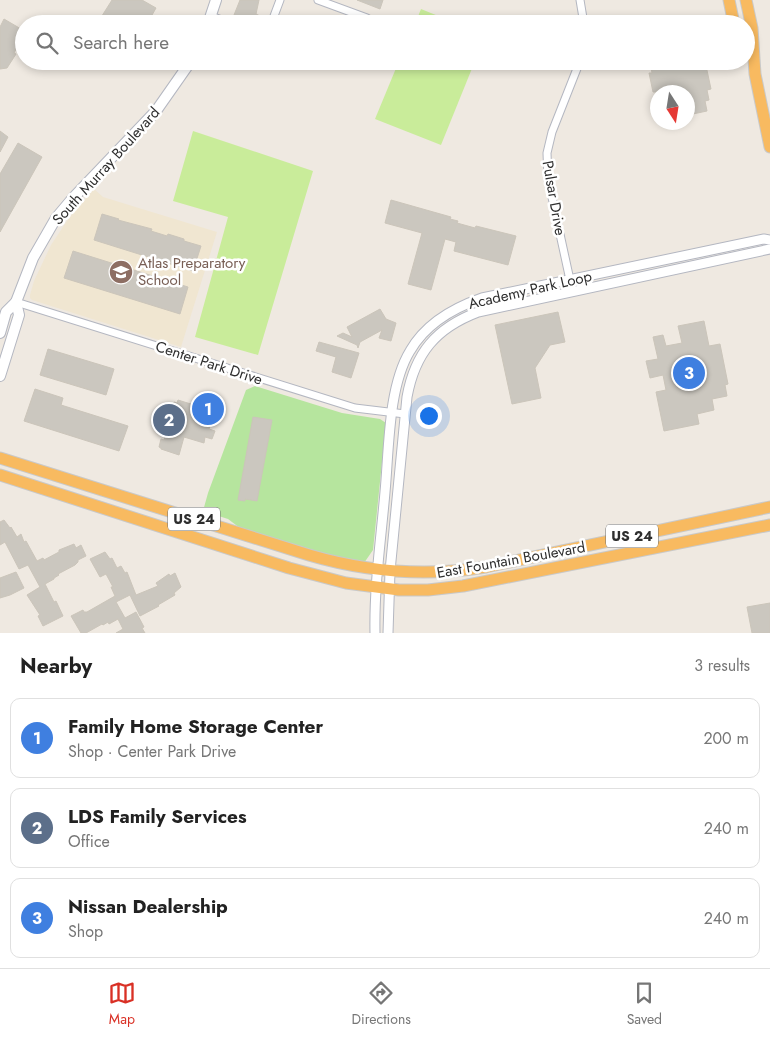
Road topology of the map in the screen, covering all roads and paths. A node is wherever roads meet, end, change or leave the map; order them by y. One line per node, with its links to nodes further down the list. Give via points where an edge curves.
1 (216, 0): 7 (main road)
2 (280, 0): 8 (street)
3 (318, 0): 9 (street)
4 (580, 0): 10 (street)
5 (729, 0): 11 (highway)
6 (746, 0): 12 (highway)
7 (212, 15)
8 (274, 15)
9 (358, 15)
10 (582, 15)
11 (732, 15)
12 (749, 15)
13 (186, 70): 23 (main road, South Murray Boulevard, via 156,111 56,218 33,258)
14 (576, 70): 21 (street, Pulsar Drive, via 547,152 548,179)
15 (753, 70): 17 (highway)
16 (755, 70): 17 (highway)
17 (755, 74): 18 (highway)
18 (770, 147)
19 (770, 240): 21 (street, Academy Park Loop)
20 (770, 249): 22 (street, Academy Park Loop)
21 (570, 280): 22 (street, Pulsar Drive); 26 (street, Academy Park Loop, via 482,298 455,308 436,321 410,350 403,365)
22 (572, 290): 27 (street, Academy Park Loop, via 478,312 444,329 429,344 415,366)
23 (16, 302): 24 (main road, South Murray Boulevard, via 6,312); 25 (main road, South Murray Boulevard, via 19,316); 26 (street, Center Park Drive, via 355,408)
24 (0, 333)
25 (0, 376)
26 (393, 414): 27 (street, Center Park Drive); 32 (street, Academy Park Loop)
27 (405, 414): 33 (street, Academy Park Loop)
28 (0, 458): 32 (highway, East Fountain Boulevard / US 24, via 309,555)
29 (0, 475): 34 (highway, East Fountain Boulevard / US 24, via 289,568)
30 (770, 507): 33 (highway, East Fountain Boulevard / US 24, via 466,570)
31 (770, 525): 35 (highway, East Fountain Boulevard / US 24, via 463,586 428,590)
32 (378, 570): 33 (highway, East Fountain Boulevard / US 24); 34 (street, Academy Park Loop)
33 (390, 571): 35 (street, Academy Park Loop)
34 (376, 588): 35 (highway, East Fountain Boulevard / US 24); 36 (street, Academy Park Loop)
35 (390, 589): 37 (street, Academy Park Loop)
36 (375, 633)
37 (388, 633)

